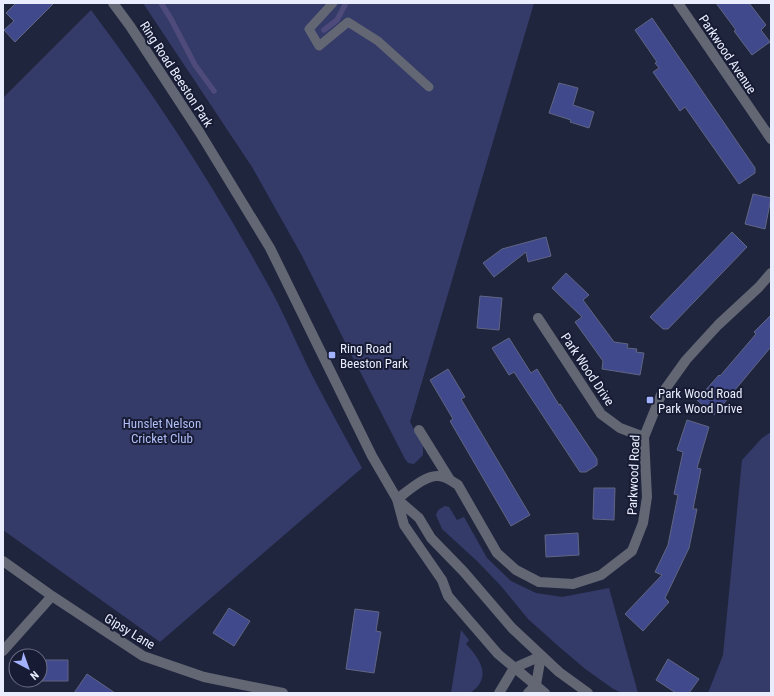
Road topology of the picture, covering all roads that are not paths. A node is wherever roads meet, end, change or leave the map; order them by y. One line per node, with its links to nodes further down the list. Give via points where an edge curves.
1 (114, 3): 11 (street, Ring Road Beeston Park, via 200,133 270,248 372,456)
2 (333, 3): 4 (lane, via 309,29 319,46 348,22 378,41)
3 (678, 3): 5 (street, Parkwood Avenue)
4 (429, 88)
5 (771, 139)
6 (771, 273): 9 (street, Parkwood Road, via 686,360 661,395)
7 (538, 318): 9 (street, Park Wood Drive, via 601,414 620,428)
8 (419, 430): 10 (street, Parkwood Road)
9 (644, 437): 10 (street, Parkwood Road, via 647,497 644,523 632,551 602,575 573,584 539,582 516,570 497,553 458,485)
10 (450, 480): 11 (street, via 437,476 422,481)
11 (397, 499): 15 (street, Ring Road Beeston Park, via 419,518 431,538 512,628); 16 (street, Ring Road Beeston Park, via 404,525 442,580 448,596 498,654)
12 (3, 561): 13 (street, Gipsy Lane)
13 (52, 596): 14 (street); 18 (street, Gipsy Lane, via 142,656 204,677)
14 (3, 651)
15 (541, 656): 16 (street); 17 (street); 22 (street, Ring Road Beeston Park)
16 (514, 668): 17 (street, Ring Road Beeston Park); 19 (street)
17 (536, 686): 20 (street); 21 (street, Ring Road Beeston Park)
18 (283, 693)
19 (499, 693)
20 (528, 693)
21 (545, 693)
22 (588, 693)

